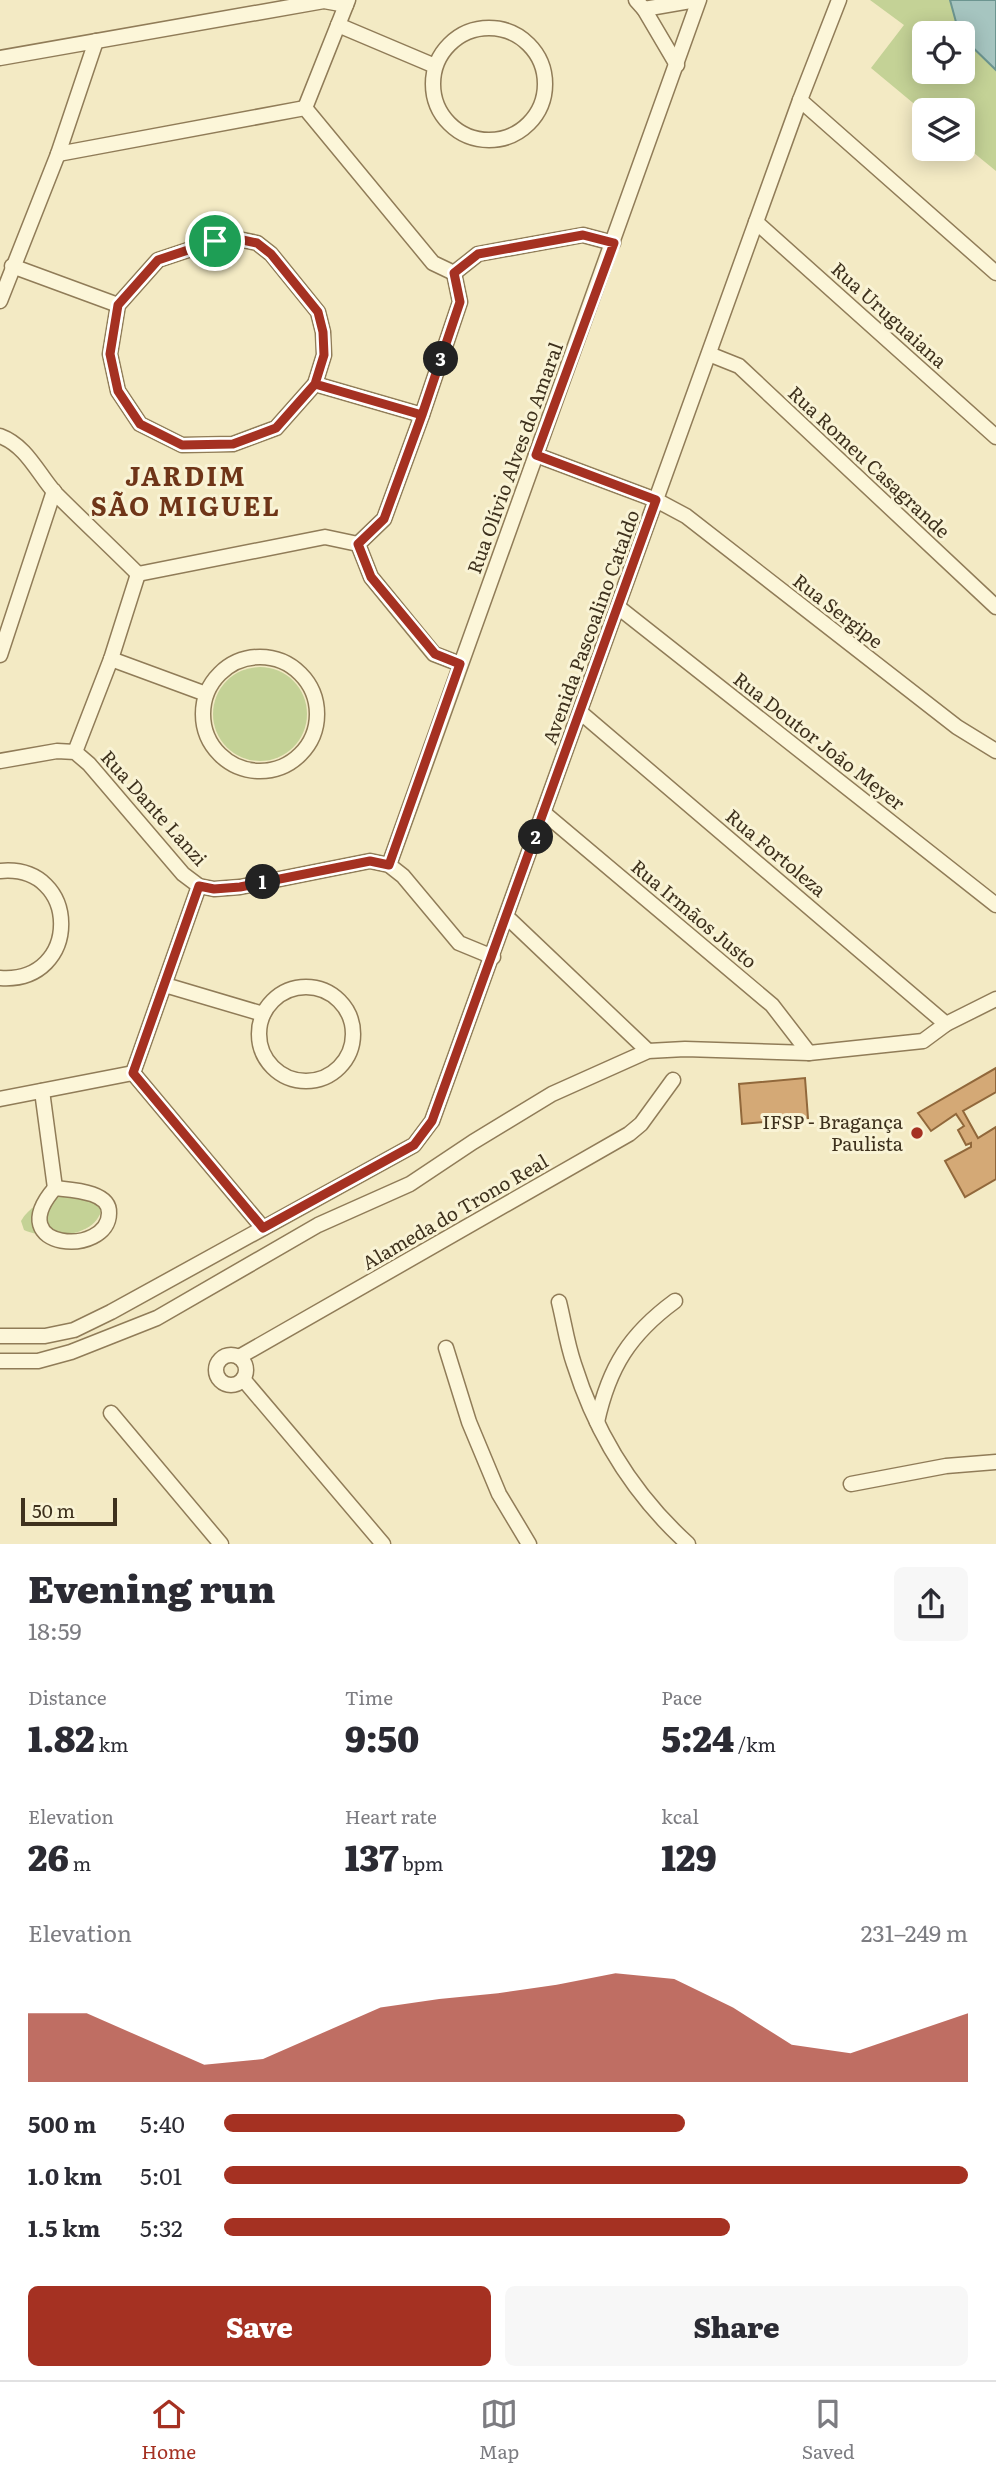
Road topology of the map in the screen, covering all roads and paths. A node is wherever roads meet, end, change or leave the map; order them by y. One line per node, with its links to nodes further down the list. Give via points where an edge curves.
1 (698, 0): 4 (street); 8 (street, Rua Olívio Alves do Amaral)
2 (839, 0): 10 (street, Avenida Pascoalino Cataldo)
3 (347, 3): 5 (street); 6 (street, via 324,1)
4 (640, 4): 8 (street)
5 (338, 25): 9 (street); 11 (street)
6 (96, 41): 7 (street); 12 (street)
7 (0, 58)
8 (677, 65): 14 (street, Rua Olívio Alves do Amaral)
9 (435, 66): 9 (street, via 435,102 444,118 473,138 509,136 536,114 544,96 540,59 513,33 475,29 458,36)
10 (800, 100): 13 (street, Avenida Pascoalino Cataldo); 17 (street)
11 (305, 108): 12 (street); 16 (street, via 433,263)
12 (58, 154): 15 (street)
13 (756, 222): 20 (street, Avenida Pascoalino Cataldo); 24 (street, Rua Uruguaiana)
14 (614, 243): 16 (street, via 583,235 478,254); 25 (street, Rua Olívio Alves do Amaral)
15 (12, 266): 18 (street); 19 (street)
16 (454, 273): 22 (street, via 460,302)
17 (996, 273)
18 (0, 301)
19 (118, 305): 21 (street, via 158,260 215,241 257,243 318,312 324,355); 21 (street, via 110,354 118,391 140,424 182,445 233,444 276,428)
20 (709, 354): 27 (street, Avenida Pascoalino Cataldo); 31 (street, Rua Romeu Casagrande, via 739,366)
21 (315, 384): 22 (street)
22 (422, 415): 28 (street, via 384,519)
23 (0, 436): 26 (street, via 23,451)
24 (996, 437)
25 (536, 455): 27 (street, Rua Sergipe); 34 (street, Rua Olívio Alves do Amaral)
26 (54, 491): 29 (street); 32 (street)
27 (656, 500): 30 (street, Avenida Pascoalino Cataldo); 37 (street, Rua Sergipe, via 686,516 957,727)
28 (358, 544): 29 (street, via 325,537); 34 (street, via 371,577 435,654)
29 (138, 574): 33 (street)
30 (618, 607): 36 (street, Avenida Pascoalino Cataldo); 44 (street, Rua Doutor João Meyer)
31 (996, 607)
32 (0, 655)
33 (111, 659): 35 (street); 38 (street)
34 (460, 664): 41 (street, Rua Olívio Alves do Amaral)
35 (206, 694): 35 (street, via 205,731 228,761 263,770 282,766 310,742 316,705 299,672 284,662 247,658 215,678)
36 (580, 712): 40 (street, Avenida Pascoalino Cataldo); 51 (street, Rua Fortoleza)
37 (996, 751)
38 (75, 752): 39 (street, Rua Dante Lanzi); 43 (street, Rua Dante Lanzi, via 183,874)
39 (0, 761)
40 (544, 813): 45 (street, Avenida Pascoalino Cataldo); 53 (street, Rua Irmãos Justo, via 772,1005)
41 (389, 865): 43 (street, Rua Dante Lanzi, via 370,861 240,887); 46 (street, via 459,943)
42 (0, 871): 47 (street, via 29,874 44,884 59,906 62,933 45,964 30,974)
43 (199, 886): 48 (street)
44 (996, 905)
45 (507, 917): 46 (street, Avenida Pascoalino Cataldo); 52 (street)
46 (493, 957): 60 (street, Avenida Pascoalino Cataldo, via 432,1121 414,1145)
47 (0, 978)
48 (165, 985): 50 (street); 54 (street)
49 (996, 999): 51 (street)
50 (263, 1014): 50 (street, via 259,1029 265,1059 290,1079 321,1079 345,1060 351,1046 349,1016 329,993 307,988 284,993)
51 (946, 1024): 53 (street, via 923,1041)
52 (648, 1051): 53 (street); 67 (street, via 552,1094 410,1184 318,1225 157,1318 71,1352 38,1360)
53 (809, 1053)
54 (133, 1073): 56 (street); 60 (street)
55 (673, 1080): 66 (street, Alameda do Trono Real, via 629,1134)
56 (42, 1091): 57 (street); 58 (street)
57 (0, 1099)
58 (55, 1188): 59 (street); 61 (street, via 97,1196 107,1202 109,1217 104,1227 90,1234 60,1241)
59 (27, 1205)
60 (263, 1228): 64 (street, via 74,1330 45,1336)
61 (29, 1241)
62 (675, 1301): 70 (street, via 622,1353 610,1375)
63 (559, 1302): 70 (street, via 574,1364)
64 (0, 1336)
65 (446, 1349): 75 (street, via 499,1494)
66 (239, 1357): 68 (street, via 246,1367); 68 (street, via 222,1357 216,1373 227,1384)
67 (0, 1361)
68 (243, 1379): 74 (street)
69 (111, 1413): 73 (street)
70 (597, 1423): 76 (street, via 629,1479)
71 (996, 1462): 72 (street, via 946,1466)
72 (851, 1484)
73 (221, 1544)
74 (383, 1544)
75 (529, 1544)
76 (688, 1544)

